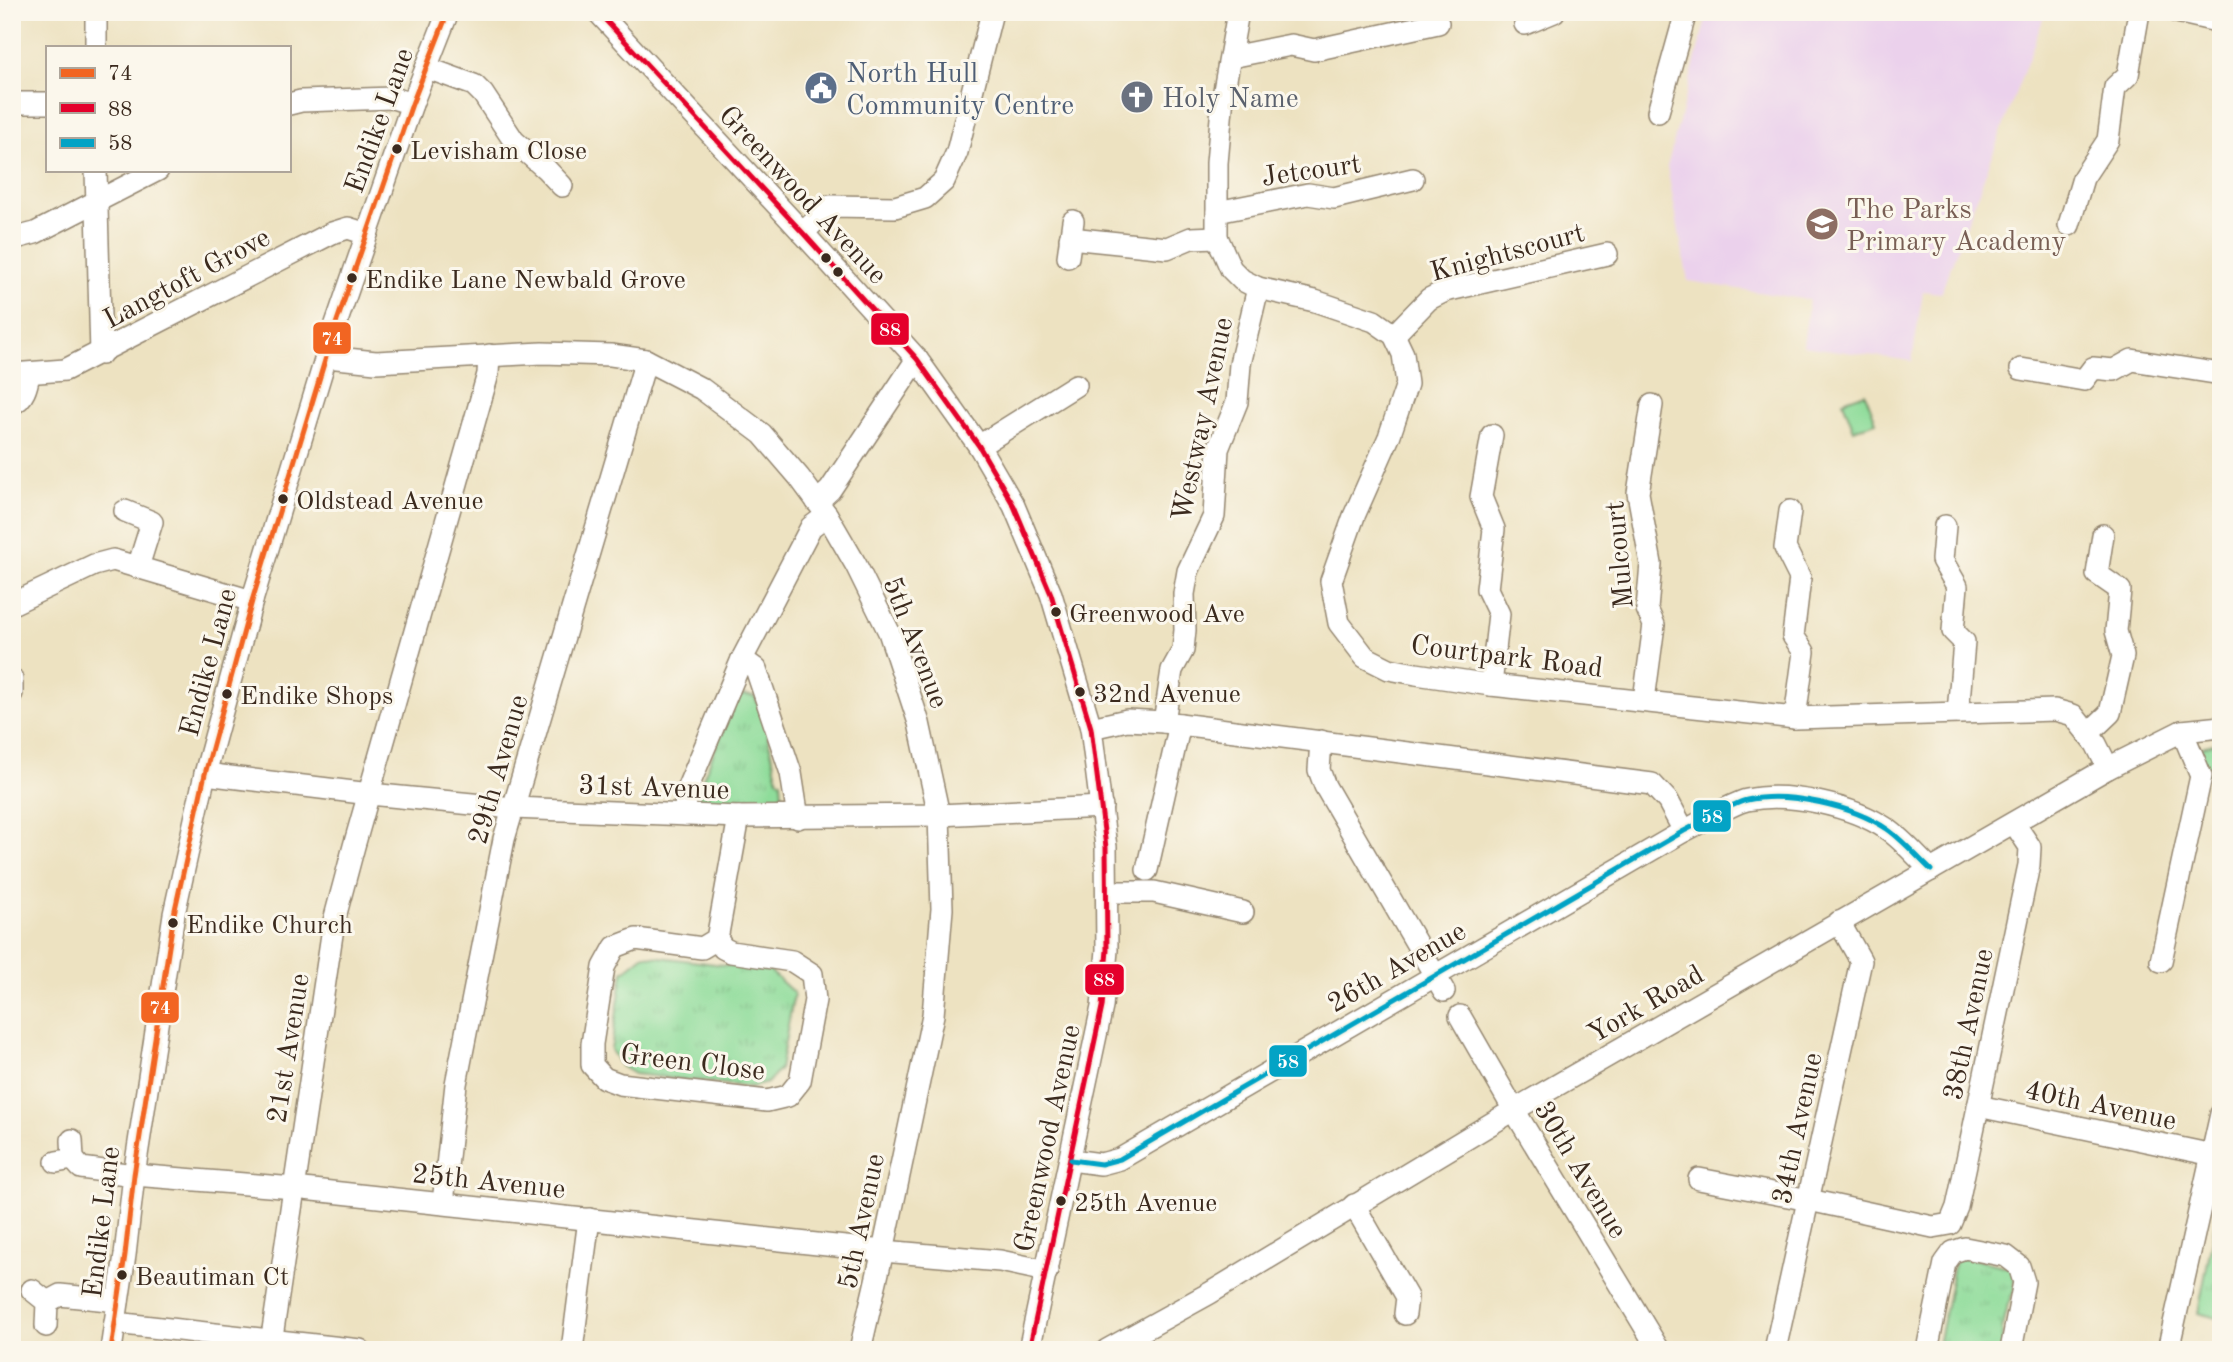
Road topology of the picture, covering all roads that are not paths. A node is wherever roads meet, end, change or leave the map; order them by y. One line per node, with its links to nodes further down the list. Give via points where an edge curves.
1 (96, 12): 13 (street)
2 (448, 12): 15 (street, Endike Lane)
3 (598, 12): 28 (street, Greenwood Avenue)
4 (992, 12): 28 (street, via 957,152 944,181 925,198 895,207 830,206)
5 (1238, 12): 14 (street)
6 (1554, 12): 12 (street)
7 (1686, 12): 20 (street)
8 (2139, 12): 27 (street, via 2128,75 2115,87 2108,140 2083,178)
9 (2177, 12): 10 (street)
10 (2221, 22)
11 (1438, 23): 14 (street, via 1314,50 1291,44)
12 (1525, 24)
13 (96, 46)
14 (1231, 57): 26 (street, via 1217,163)
15 (427, 68): 19 (street, Endike Lane); 24 (street, via 474,86 514,141)
16 (12, 103): 17 (street)
17 (46, 103)
18 (290, 104): 19 (street, via 393,98)
19 (412, 104): 29 (street, Endike Lane)
20 (1658, 111)
21 (96, 172): 25 (street)
22 (154, 172): 25 (street)
23 (1413, 180): 26 (street, Jetcourt, via 1334,198 1308,194)
24 (562, 186)
25 (97, 202): 31 (street, via 36,233); 36 (street)
26 (1217, 212): 30 (street)
27 (2070, 225)
28 (803, 233): 39 (street, Greenwood Avenue)
29 (367, 234): 36 (street, Langtoft Grove, via 348,229 332,233); 38 (street, Endike Lane)
30 (1217, 237): 32 (street, via 1191,238 1167,248); 34 (street, via 1231,269)
31 (12, 239)
32 (1070, 239)
33 (1607, 254): 35 (street, Knightscourt, via 1446,291 1429,299)
34 (1258, 288): 35 (street, via 1374,321); 64 (street, Westway Avenue, via 1240,364 1237,402 1218,449 1214,516 1188,571 1183,650 1172,670)
35 (1394, 335): 59 (street, Courtpark Road, via 1403,354 1407,384 1331,581 1339,623 1365,657 1389,668)
36 (101, 354): 43 (street, Langtoft Grove, via 65,370)
37 (489, 355): 38 (street, 5th Avenue, via 376,362); 40 (street, 5th Avenue, via 556,353); 72 (street, 21st Avenue, via 488,374)
38 (327, 357): 55 (street, Endike Lane)
39 (917, 359): 48 (street, Greenwood Avenue); 49 (street)
40 (646, 360): 49 (street, 5th Avenue, via 702,389 762,434); 74 (street, 29th Avenue)
41 (2021, 369): 42 (street, via 2084,380 2093,368 2114,370 2132,360)
42 (2221, 373)
43 (20, 374): 45 (street, Langtoft Grove, via 26,387)
44 (1076, 384): 48 (street)
45 (12, 404)
46 (1652, 405): 61 (street, Mulcourt, via 1638,493 1651,564 1647,609 1654,625)
47 (1492, 435): 59 (street, via 1481,497 1494,530 1487,589 1499,614)
48 (979, 446): 66 (street, Greenwood Avenue, via 1014,506 1051,594)
49 (822, 508): 57 (street); 76 (street, 5th Avenue, via 889,632 919,723)
50 (125, 511): 54 (street, via 152,523)
51 (1790, 511): 63 (street, via 1784,548 1800,578 1793,636 1804,652)
52 (1945, 527): 62 (street, via 1942,560 1956,586 1953,631 1965,642)
53 (2103, 535): 68 (street, via 2097,574 2120,590 2116,631 2123,656 2110,713)
54 (138, 567): 55 (street); 56 (street, via 113,560 94,565)
55 (252, 601): 71 (street, Endike Lane)
56 (12, 604)
57 (741, 659): 75 (street, via 685,794); 78 (street, via 756,669 790,773)
58 (12, 679): 60 (street)
59 (1491, 685): 61 (street, Courtpark Road)
60 (12, 693)
61 (1644, 700): 63 (street, Courtpark Road)
62 (1958, 713): 63 (street, Courtpark Road); 68 (street, Courtpark Road, via 2055,710 2073,715)
63 (1795, 718)
64 (1172, 723): 66 (street, via 1127,720); 69 (street); 81 (street)
65 (2221, 727): 67 (street, York Road)
66 (1091, 728): 73 (street, Greenwood Avenue)
67 (2182, 731): 70 (street, York Road); 87 (street, via 2201,776)
68 (2089, 733): 70 (street, Courtpark Road)
69 (1321, 741): 80 (street, via 1652,784 1668,801); 88 (street, via 1319,769 1325,786)
70 (2108, 768): 79 (street, York Road)
71 (205, 775): 72 (street, 31st Avenue); 96 (street, Endike Lane, via 174,914)
72 (370, 794): 74 (street, 31st Avenue); 98 (street, 21st Avenue, via 334,921)
73 (1102, 807): 76 (street, 31st Avenue); 83 (street, Greenwood Avenue)
74 (513, 808): 75 (street, 31st Avenue); 100 (street, 29th Avenue, via 456,1084)
75 (686, 814): 77 (street, 31st Avenue)
76 (939, 815): 78 (street, 31st Avenue); 103 (street, 5th Avenue, via 942,909 933,1015)
77 (739, 817): 78 (street, 31st Avenue); 86 (street)
78 (798, 818)
79 (2014, 823): 82 (street, York Road); 90 (street, 38th Avenue, via 2030,847 2029,865)
80 (1684, 831): 82 (street, 26th Avenue, via 1745,800 1821,802 1863,815 1889,830); 88 (street, 26th Avenue)
81 (1144, 860)
82 (1931, 870): 85 (street, York Road)
83 (1107, 892): 84 (street, via 1154,892); 95 (street, Greenwood Avenue, via 1102,1007)
84 (1243, 912)
85 (1839, 922): 91 (street, York Road); 99 (street, 34th Avenue, via 1861,961)
86 (717, 939): 86 (street, Green Close, via 732,952 792,961 812,974 815,1000 800,1081 788,1096 767,1101 620,1084 598,1073 592,1044 604,967 615,947 636,939 702,948)
87 (2161, 961)
88 (1439, 984): 95 (street, 26th Avenue, via 1120,1159 1101,1164)
89 (1460, 1016): 91 (street, 30th Avenue)
90 (1978, 1106): 94 (street, 40th Avenue); 99 (street, 38th Avenue, via 1950,1224 1933,1227)
91 (1514, 1110): 101 (street, York Road); 116 (street, 30th Avenue)
92 (2221, 1114): 94 (street)
93 (67, 1154): 96 (street, 25th Avenue, via 81,1168)
94 (2213, 1156): 120 (street)
95 (1071, 1160): 104 (street, Greenwood Avenue)
96 (134, 1175): 98 (street, 25th Avenue); 105 (street, Endike Lane)
97 (1699, 1179): 99 (street)
98 (294, 1188): 100 (street, 25th Avenue); 109 (street, 21st Avenue)
99 (1809, 1200): 117 (street, 34th Avenue)
100 (443, 1203): 102 (street, 25th Avenue)
101 (1354, 1205): 106 (street, via 1407,1297); 115 (street, York Road)
102 (589, 1219): 103 (street, 25th Avenue); 113 (street)
103 (883, 1251): 104 (street, 25th Avenue, via 1000,1261); 114 (street, 5th Avenue)
104 (1047, 1271): 110 (street, Greenwood Avenue)
105 (118, 1301): 107 (street, Endike Lane); 108 (street, via 40,1296)
106 (1405, 1314)
107 (115, 1324): 109 (street); 111 (street, Endike Lane)
108 (46, 1326)
109 (270, 1345): 112 (street)
110 (1036, 1345)
111 (111, 1350)
112 (360, 1350)
113 (572, 1350)
114 (860, 1350)
115 (1107, 1350)
116 (1659, 1350)
117 (1775, 1350)
118 (1927, 1350): 119 (street, via 1945,1263 1953,1252 1965,1248 2006,1256 2019,1266 2024,1282)
119 (2011, 1350)
120 (2168, 1350)

